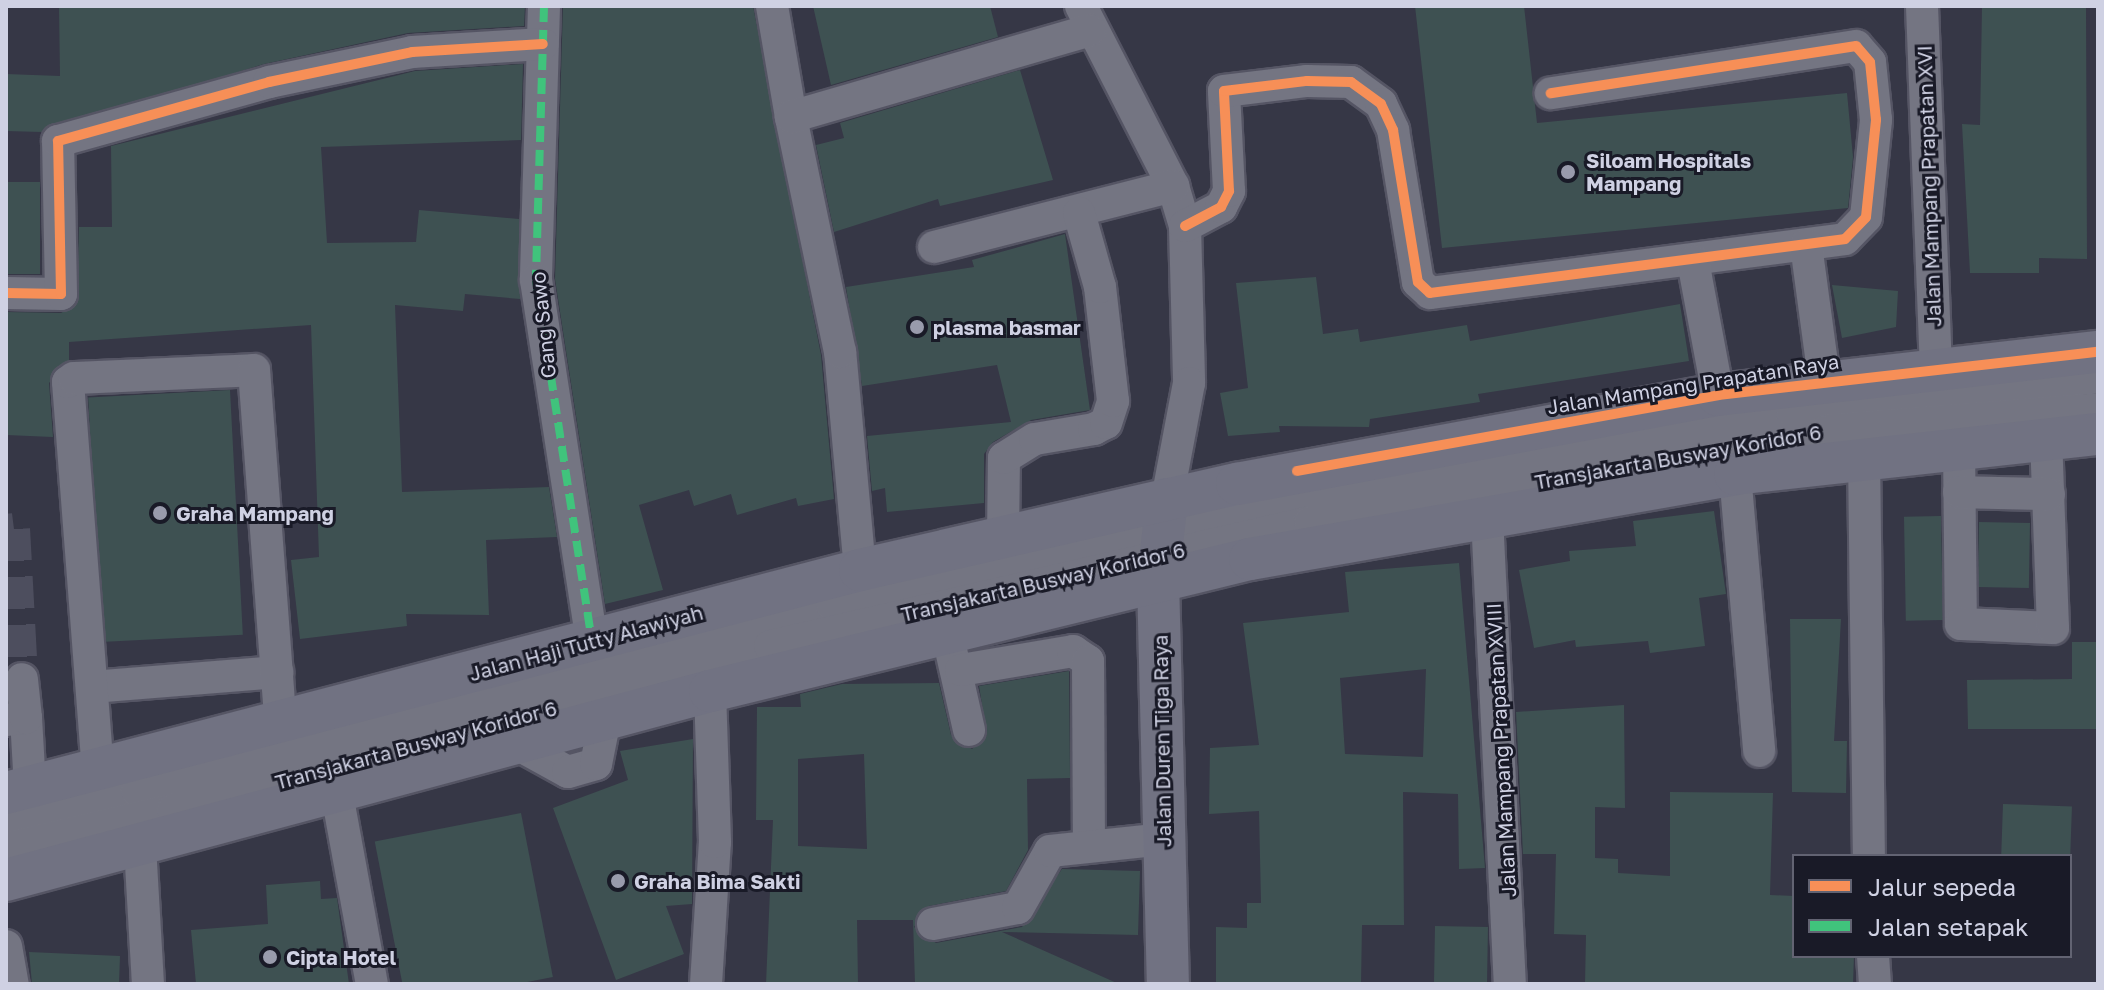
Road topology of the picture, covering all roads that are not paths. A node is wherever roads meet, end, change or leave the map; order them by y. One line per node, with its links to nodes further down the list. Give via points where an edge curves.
1 (544, 6): 5 (street, Gang Sawo)
2 (772, 6): 7 (street)
3 (1922, 6): 8 (street, Jalan Mampang Prapatan XVI)
4 (1086, 18): 7 (street); 10 (street)
5 (543, 44): 16 (street, via 412,52 269,82 58,141 61,294); 35 (street, Gang Sawo, via 536,280)
6 (1551, 93): 9 (street, via 1856,46 1870,62)
7 (791, 117): 33 (street, via 840,352)
8 (1927, 117): 9 (street); 18 (street, Jalan Mampang Prapatan XVI)
9 (1876, 120): 13 (street, via 1866,217 1858,232)
10 (1173, 186): 11 (street); 12 (street)
11 (1079, 213): 14 (street); 31 (street, via 1100,287 1113,401 1106,423 1035,439 1004,458)
12 (1185, 226): 15 (street, via 1221,207 1229,191 1224,91 1351,82 1373,94 1393,130 1411,255 1418,282 1430,293); 32 (street, via 1189,383)
13 (1806, 245): 15 (street); 20 (street)
14 (934, 247)
15 (1693, 261): 21 (street)
16 (6, 293)
17 (2098, 352): 18 (main road, Jalan Mampang Prapatan Raya)
18 (1936, 367): 20 (main road, Jalan Mampang Prapatan Raya)
19 (2098, 377): 32 (street, Transjakarta Busway Koridor 6, via 1792,411)
20 (1824, 379): 21 (main road, Jalan Mampang Prapatan Raya)
21 (1718, 395): 32 (main road, Jalan Mampang Prapatan Raya)
22 (2098, 409): 32 (street, Transjakarta Busway Koridor 6, via 1827,431 1310,522)
23 (2098, 434): 24 (main road)
24 (2046, 437): 25 (main road); 29 (street)
25 (1959, 445): 26 (main road); 28 (street)
26 (1864, 455): 27 (main road); 52 (street)
27 (1735, 474): 30 (main road); 44 (street)
28 (1959, 492): 29 (street); 29 (street, via 1961,624 2053,628)
29 (2049, 494)
30 (1487, 517): 32 (main road); 62 (street, Jalan Mampang Prapatan XVIII)
31 (1003, 538): 32 (main road, Jalan Haji Tutty Alawiyah); 33 (main road, Jalan Haji Tutty Alawiyah)
32 (1162, 540): 34 (main road); 47 (street, Transjakarta Busway Koridor 6, via 832,605 137,791); 48 (main road, Jalan Duren Tiga Raya); 51 (street, Transjakarta Busway Koridor 6, via 188,806)
33 (860, 570): 35 (main road, Jalan Haji Tutty Alawiyah)
34 (943, 633): 36 (street); 40 (main road)
35 (592, 641): 42 (main road, Jalan Haji Tutty Alawiyah)
36 (961, 670): 43 (street); 49 (street, via 1073,651 1088,661)
37 (277, 672): 39 (street); 39 (street, via 254,370 74,378 68,382); 42 (street)
38 (22, 679): 41 (street)
39 (92, 687): 45 (street)
40 (710, 691): 46 (main road); 60 (street, via 715,842)
41 (16, 719): 47 (street)
42 (281, 725): 45 (main road, Jalan Haji Tutty Alawiyah)
43 (969, 730)
44 (1759, 751)
45 (98, 772): 47 (main road, Jalan Haji Tutty Alawiyah)
46 (337, 794): 50 (main road); 59 (street)
47 (14, 799)
48 (1164, 839): 49 (street); 61 (main road, Jalan Duren Tiga Raya)
49 (1089, 844): 54 (street, via 1050,851 1018,908)
50 (140, 846): 53 (main road); 58 (street)
51 (6, 849)
52 (1869, 854)
53 (6, 880)
54 (933, 924)
55 (6, 946): 57 (street)
56 (1873, 958): 63 (street)
57 (13, 984)
58 (148, 984)
59 (372, 984)
60 (706, 984)
61 (1168, 984)
62 (1510, 984)
63 (1875, 984)

